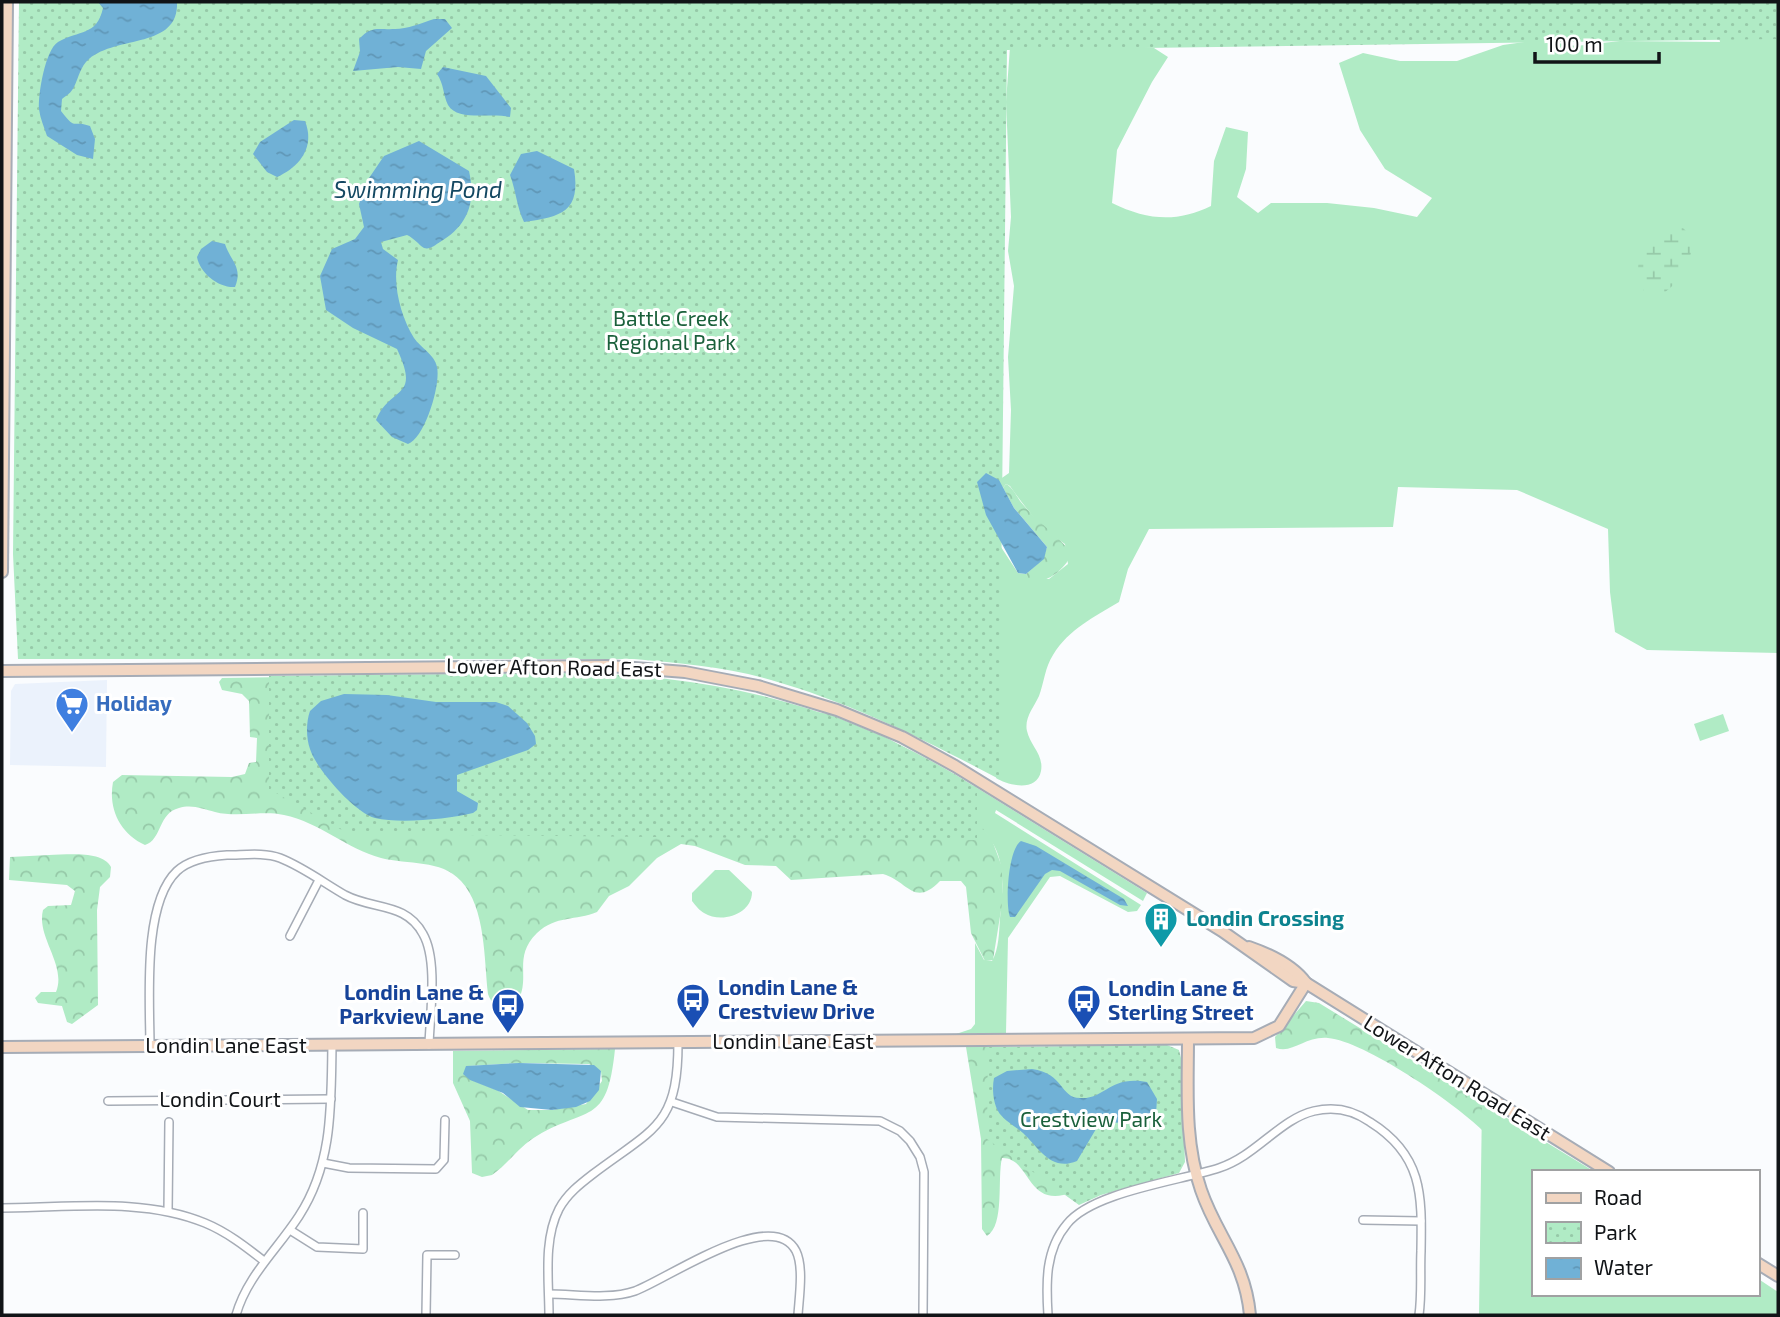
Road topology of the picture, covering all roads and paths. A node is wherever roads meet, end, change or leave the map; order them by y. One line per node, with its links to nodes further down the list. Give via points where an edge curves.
1 (7, 2): 2 (main road)
2 (4, 15): 3 (main road)
3 (4, 129): 4 (main road)
4 (4, 242): 5 (main road)
5 (3, 355): 6 (main road)
6 (2, 572)
7 (2, 671): 10 (main road, Lower Afton Road East, via 609,666 747,683 837,710 915,744 1246,946 1299,973)
8 (319, 880): 9 (street); 14 (street, via 357,900 397,909 421,929 430,958); 15 (street, via 264,855 204,859 175,873 158,905 150,970)
9 (290, 936)
10 (1306, 983): 11 (main road, Londin Lane East, via 1280,1023 1266,1035); 23 (main road, Lower Afton Road East)
11 (1188, 1039): 12 (main road, Londin Lane East); 24 (main road, via 1189,1136)
12 (678, 1043): 14 (main road, Londin Lane East); 19 (street)
13 (332, 1045): 14 (main road, Londin Lane East); 15 (main road, Londin Lane East); 17 (street)
14 (429, 1045)
15 (150, 1046): 16 (main road, Londin Lane East)
16 (2, 1047)
17 (331, 1099): 18 (street, Londin Court); 22 (street)
18 (108, 1101)
19 (672, 1102): 35 (street, via 651,1131 562,1203 551,1233); 40 (street, via 716,1117 875,1120 904,1135 917,1150 924,1172)
20 (445, 1120): 22 (street, via 444,1160 436,1169 345,1168)
21 (169, 1122): 26 (street)
22 (323, 1163): 30 (street)
23 (1606, 1170)
24 (1196, 1175): 29 (street, via 1244,1158 1304,1115 1323,1109 1345,1110 1374,1124 1404,1153 1419,1183); 41 (street, via 1100,1201 1074,1216 1051,1254); 42 (main road, via 1238,1264)
25 (2, 1208): 26 (street)
26 (168, 1211): 32 (street, via 216,1228)
27 (363, 1213): 30 (street, via 363,1249 317,1247)
28 (1363, 1220): 29 (street)
29 (1421, 1221): 43 (street)
30 (290, 1230): 32 (street)
31 (455, 1255): 37 (street, via 428,1255)
32 (264, 1261): 36 (street)
33 (1759, 1264): 34 (main road)
34 (1778, 1276)
35 (549, 1294): 38 (street); 39 (street, via 627,1293 737,1241 758,1238 787,1241 798,1256)
36 (236, 1315)
37 (426, 1315)
38 (549, 1315)
39 (798, 1315)
40 (923, 1315)
41 (1048, 1315)
42 (1250, 1315)
43 (1419, 1315)

